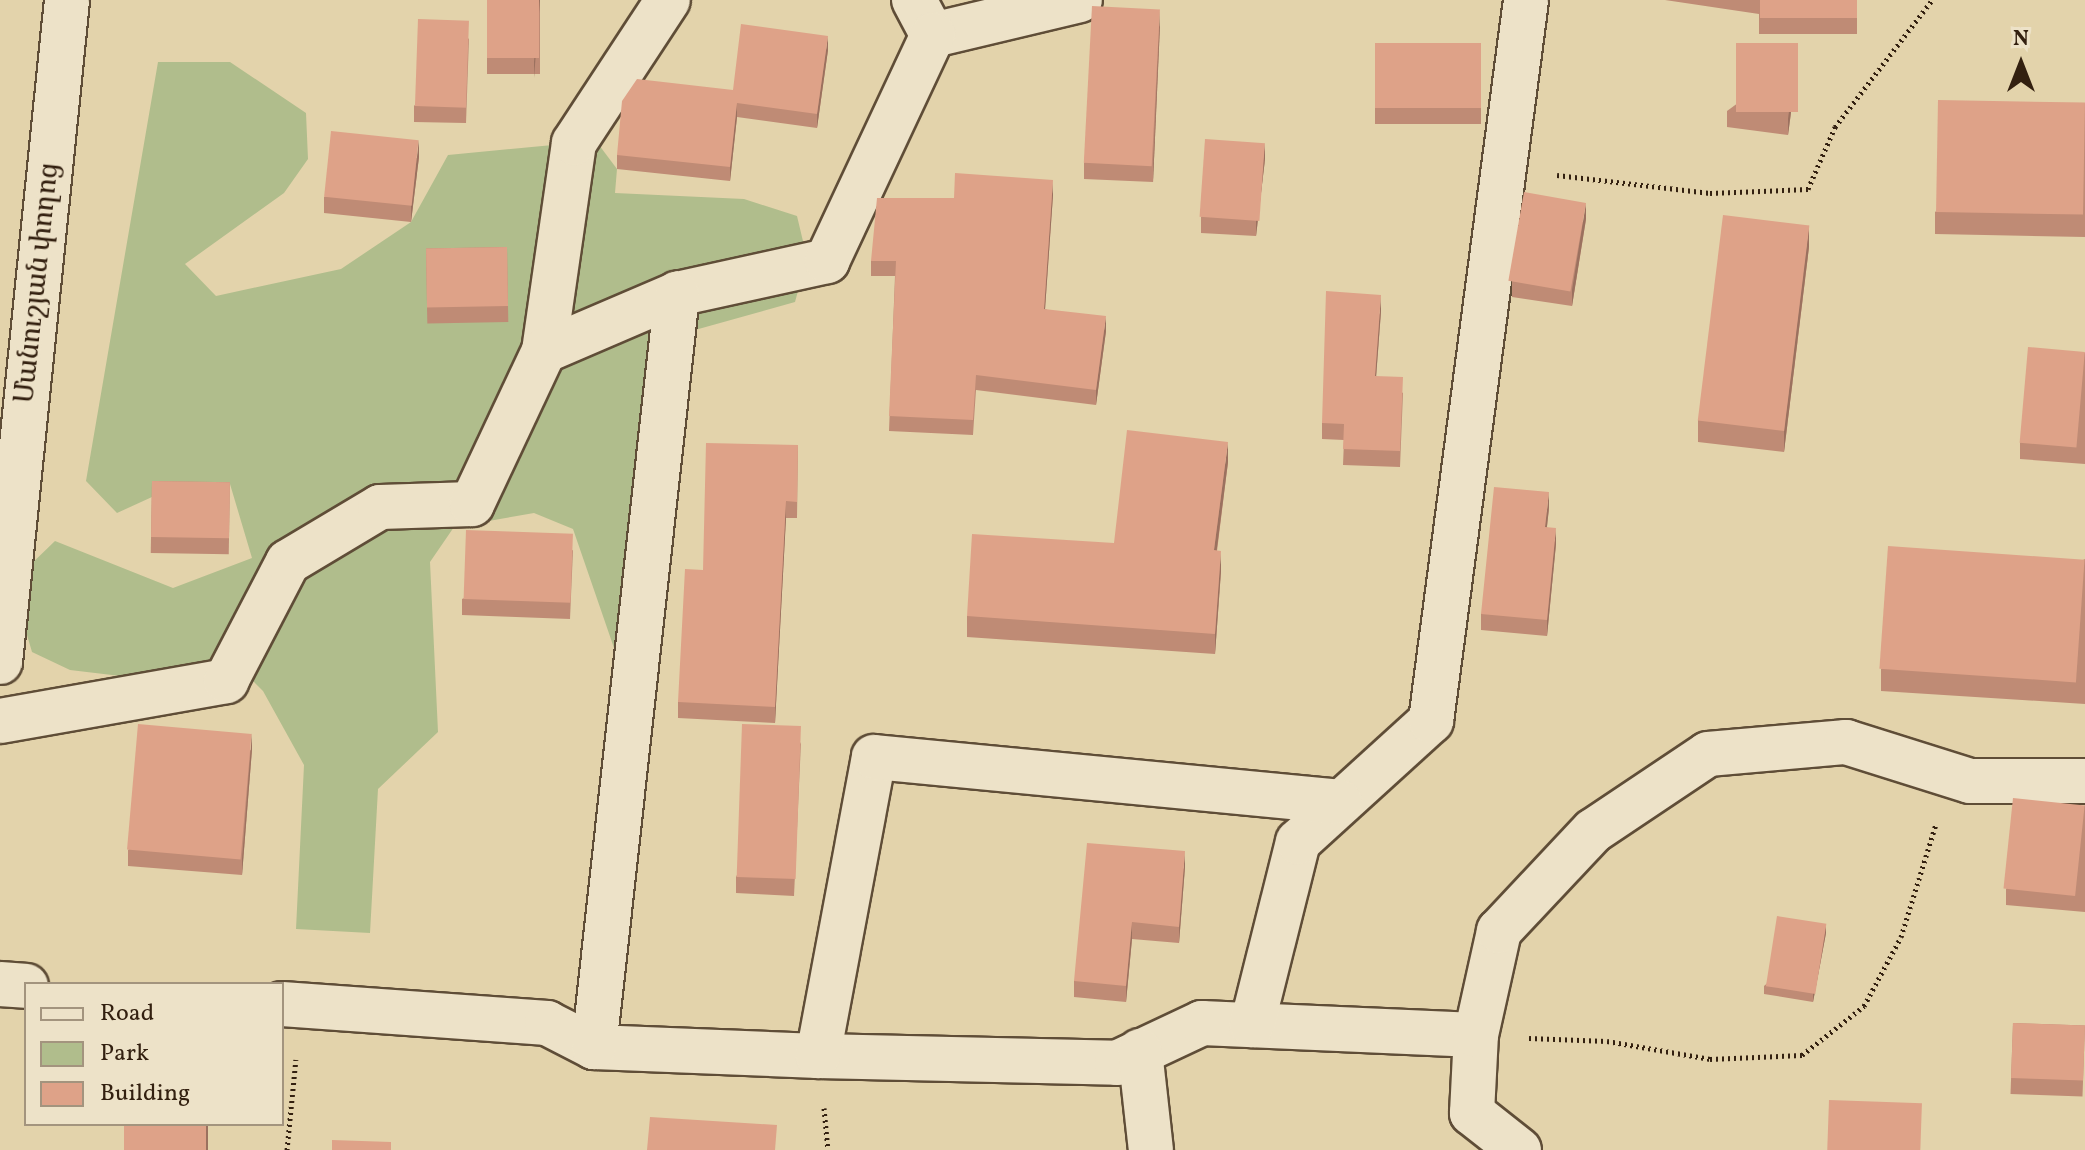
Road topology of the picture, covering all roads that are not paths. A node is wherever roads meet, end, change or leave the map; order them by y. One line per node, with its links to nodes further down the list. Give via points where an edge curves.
1 (67, 0): 8 (street, Մանուշյան փողոց)
2 (668, 0): 7 (street, via 574,143)
3 (1080, 0): 5 (street)
4 (1526, 0): 11 (street, via 1431,721)
5 (924, 18): 6 (street, via 827,261)
6 (677, 294): 7 (street); 17 (street)
7 (544, 351): 9 (street, via 472,504 380,507 288,562 226,681)
8 (0, 662)
9 (0, 721)
10 (2085, 781): 16 (street, via 1970,781 1846,742 1708,754 1593,831 1499,931)
11 (1340, 802): 15 (street, via 1298,842); 19 (street, via 874,757)
12 (0, 984): 13 (street)
13 (24, 986)
14 (292, 1004): 17 (street, via 547,1023)
15 (1252, 1025): 16 (street); 18 (street, via 1202,1023)
16 (1476, 1035): 21 (street, via 1472,1113)
17 (594, 1047): 19 (street)
18 (1140, 1051): 19 (street, via 1117,1063); 20 (street)
19 (818, 1056)
20 (1151, 1150)
21 (1519, 1150)

